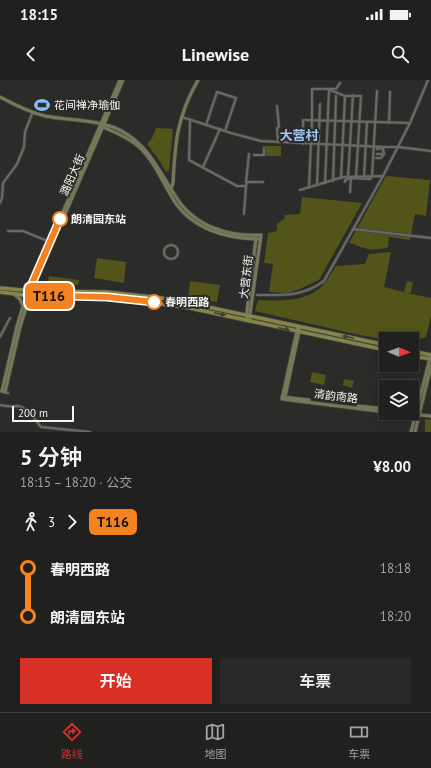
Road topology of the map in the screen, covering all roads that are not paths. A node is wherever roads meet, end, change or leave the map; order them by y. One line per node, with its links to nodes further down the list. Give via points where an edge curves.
1 (120, 80): 29 (main road, 潞阳大街)
2 (123, 80): 29 (main road, 潞阳大街)
3 (198, 80): 16 (main road)
4 (428, 80): 28 (street)
5 (340, 83): 6 (street, via 336,89)
6 (329, 90): 10 (street); 18 (street, via 312,89); 20 (street)
7 (376, 91): 26 (street)
8 (390, 92): 27 (street)
9 (336, 96): 21 (street)
10 (345, 96): 11 (street); 22 (street)
11 (353, 96): 23 (street); 24 (street, via 360,96)
12 (0, 97): 29 (main road, via 34,113)
13 (320, 104): 19 (street)
14 (276, 106): 33 (street)
15 (32, 114): 73 (street, via 17,164 3,183)
16 (181, 117): 17 (street); 55 (main road, via 176,135)
17 (190, 120): 30 (street); 54 (street, via 189,160)
18 (312, 120): 19 (street); 34 (street, via 304,120); 35 (street)
19 (319, 121): 20 (street); 36 (street)
20 (327, 121): 21 (street); 37 (street)
21 (335, 121): 22 (street); 38 (street)
22 (344, 122): 23 (street); 39 (street)
23 (351, 122): 24 (street); 40 (street)
24 (359, 122): 25 (street); 41 (street)
25 (367, 122): 26 (street); 42 (street)
26 (375, 123): 27 (street); 44 (street)
27 (389, 123): 28 (street)
28 (410, 123): 43 (street)
29 (103, 125): 60 (main road, via 125,133 138,142 150,154); 70 (main road, via 138,146 155,166); 78 (main road, 潞阳大街); 80 (main road, 潞阳大街)
30 (206, 125): 31 (street); 32 (street, via 217,92 236,98)
31 (220, 130): 32 (street); 54 (street)
32 (225, 131): 33 (street, via 261,141)
33 (278, 142): 34 (street)
34 (303, 144): 35 (street)
35 (311, 144): 36 (street); 69 (street)
36 (319, 144): 37 (street); 68 (street)
37 (326, 145): 38 (street); 66 (street)
38 (334, 145): 39 (street); 63 (street)
39 (343, 145): 40 (street); 61 (street)
40 (350, 146): 41 (street); 62 (street)
41 (358, 146): 42 (street); 59 (street)
42 (366, 146): 44 (street); 56 (street)
43 (398, 146): 46 (street); 48 (street); 58 (street)
44 (374, 147): 46 (street); 57 (street)
45 (264, 148): 52 (street, via 264,155)
46 (383, 148): 47 (street); 51 (street)
47 (377, 149)
48 (431, 151)
49 (249, 154): 67 (street)
50 (377, 154): 51 (street)
51 (384, 154): 53 (street, via 381,158)
52 (254, 155)
53 (376, 158)
54 (203, 167): 67 (street, via 237,186)
55 (174, 175): 60 (main road); 70 (main road)
56 (364, 176): 57 (street); 59 (street)
57 (372, 176): 58 (street); 62 (street, via 370,179)
58 (383, 176): 75 (street)
59 (356, 177): 62 (street)
60 (165, 178): 70 (main road)
61 (341, 178): 62 (street); 63 (street)
62 (350, 178): 65 (street); 72 (street)
63 (333, 181): 66 (street)
64 (262, 182): 67 (street, via 247,182)
65 (345, 182)
66 (325, 183): 68 (street)
67 (246, 185): 74 (street)
68 (317, 185): 69 (street)
69 (309, 187): 71 (street)
70 (169, 190): 89 (main road, 大营东街, via 185,208 207,225 230,233 258,237)
71 (300, 190)
72 (350, 192)
73 (0, 203)
74 (244, 214)
75 (354, 229): 77 (street); 86 (street, via 324,281 313,289 299,293)
76 (8, 231): 78 (street, via 23,231)
77 (431, 238)
78 (50, 242): 84 (main road, 潞阳大街)
79 (178, 255): 79 (street, via 177,248 173,245 164,248 168,259)
80 (36, 280): 82 (main road, via 37,285); 84 (main road, 潞阳大街)
81 (0, 288): 84 (main road)
82 (47, 291): 84 (main road); 87 (main road, via 40,293); 89 (main road, via 78,291 170,299)
83 (0, 292): 85 (main road)
84 (29, 293): 85 (main road); 87 (main road); 88 (main road, 潞阳大街); 101 (main road, 潞阳大街)
85 (14, 294): 88 (main road)
86 (257, 295)
87 (40, 296): 91 (main road, one-way to 91, via 139,300)
88 (23, 306): 101 (main road, 潞阳大街)
89 (248, 316): 91 (main road, 大营东街); 92 (main road)
90 (10, 318): 94 (street)
91 (248, 320): 93 (main road, one-way to 93)
92 (299, 327): 93 (main road, 清韵南路); 95 (main road, one-way to 92)
93 (298, 332): 96 (main road); 105 (main road, 清韵南路, via 284,397)
94 (0, 337)
95 (379, 344)
96 (379, 349)
97 (419, 353): 99 (main road)
98 (419, 356): 99 (main road)
99 (431, 357): 103 (main road)
100 (431, 366): 104 (main road)
101 (4, 392)
102 (0, 405): 110 (street, via 26,409 41,427)
103 (419, 406)
104 (419, 407)
105 (379, 409)
106 (419, 414): 107 (main road)
107 (431, 416)
108 (415, 420): 111 (main road)
109 (416, 420): 112 (main road)
110 (90, 432)
111 (411, 432)
112 (415, 432)

